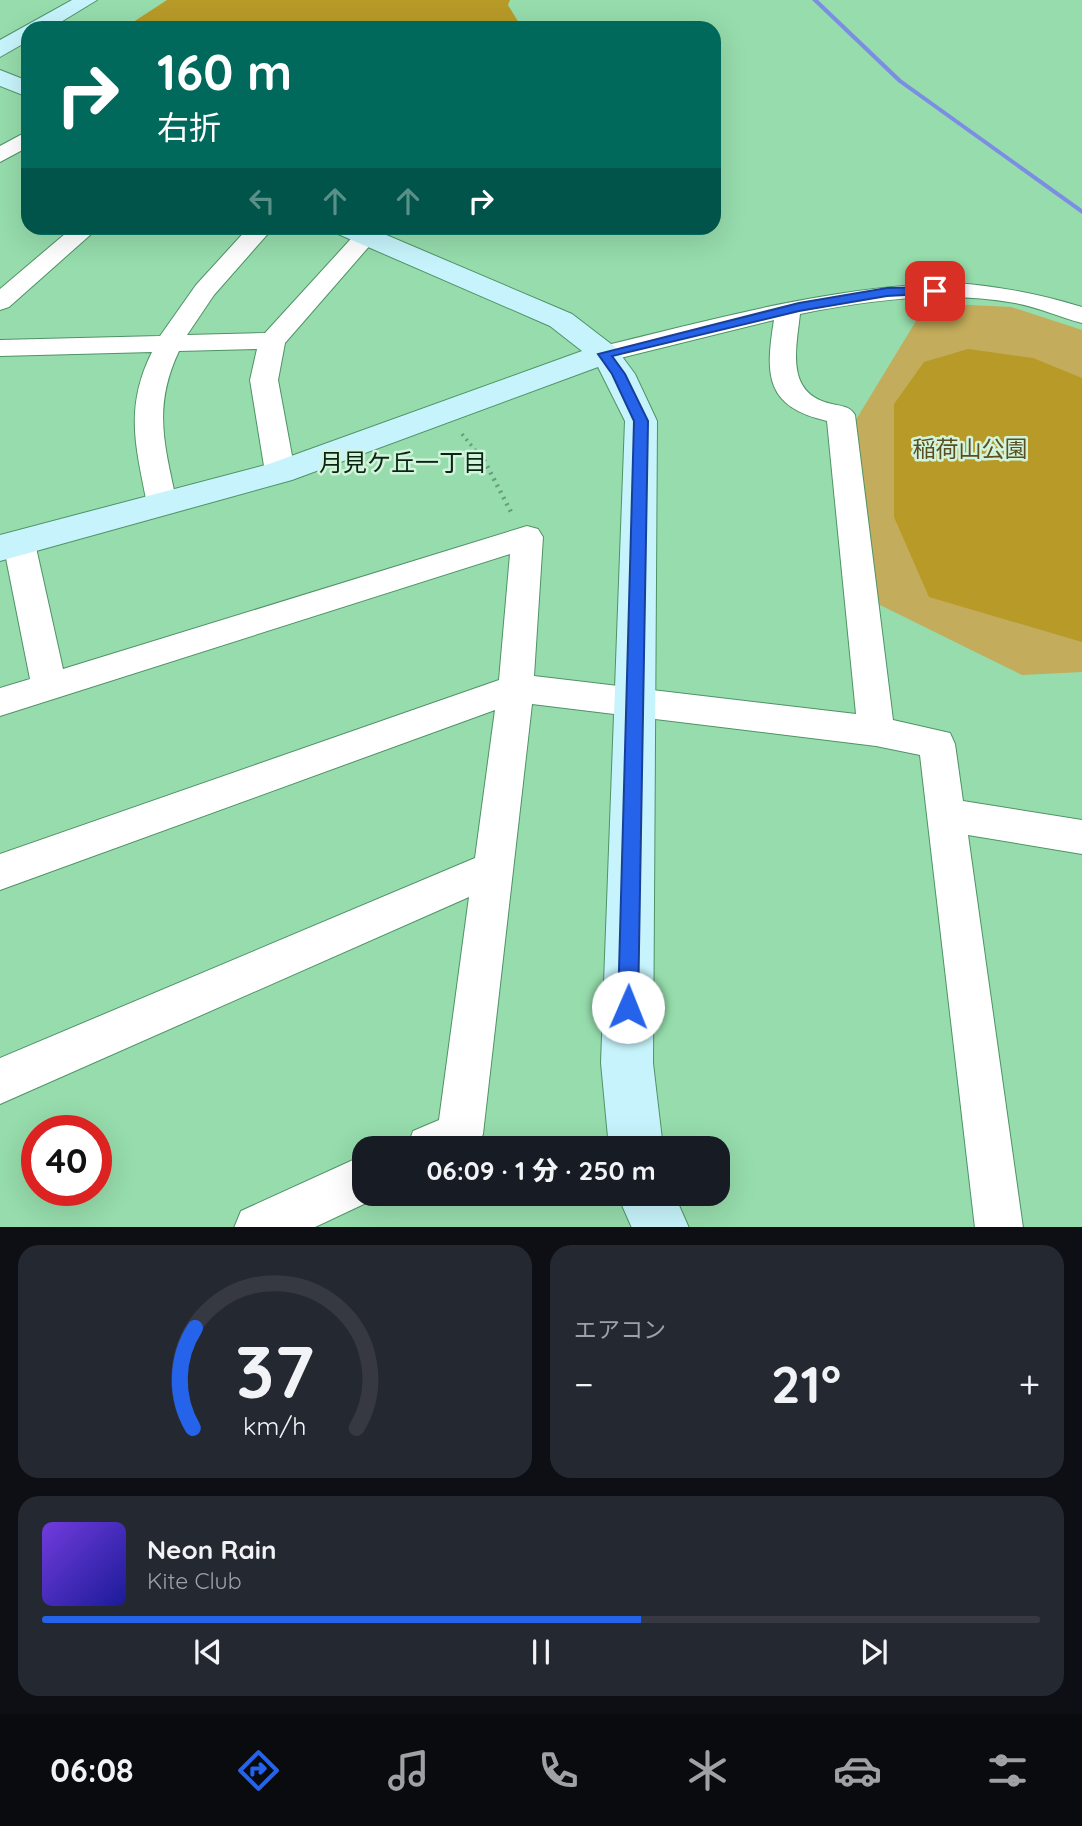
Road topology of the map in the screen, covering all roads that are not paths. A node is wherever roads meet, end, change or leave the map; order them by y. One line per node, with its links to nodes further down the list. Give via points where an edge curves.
1 (87, 0): 2 (street)
2 (48, 21)
3 (21, 36): 4 (street)
4 (0, 50)
5 (0, 78): 6 (street)
6 (21, 87)
7 (21, 142): 8 (street)
8 (0, 156)
9 (78, 235): 13 (street)
10 (254, 235): 17 (street, via 215,276)
11 (354, 235): 16 (street)
12 (366, 235): 19 (street, via 561,320)
13 (0, 302)
14 (788, 310): 15 (street, via 887,292 960,290 1007,294); 19 (street); 27 (street, via 782,354 784,387 800,405 841,415)
15 (1082, 315)
16 (272, 341): 17 (street); 20 (street, via 264,380)
17 (166, 344): 18 (street); 21 (street, via 146,416)
18 (0, 348)
19 (604, 354): 20 (street); 26 (street, via 641,421)
20 (280, 472): 21 (street)
21 (162, 504): 22 (street)
22 (10, 546): 23 (street)
23 (49, 687): 24 (street, via 527,537); 25 (street)
24 (516, 688): 26 (street); 30 (street); 31 (street)
25 (0, 702)
26 (635, 702): 27 (street); 34 (street, via 626,1063)
27 (876, 731): 28 (street, via 937,744)
28 (946, 815): 29 (street); 39 (street)
29 (1082, 837)
30 (494, 869): 32 (street); 33 (street, via 460,1134)
31 (0, 872)
32 (0, 1081)
33 (456, 1136)
34 (635, 1136)
35 (352, 1184): 37 (street)
36 (651, 1206): 38 (street)
37 (258, 1227)
38 (661, 1227)
39 (999, 1227)

